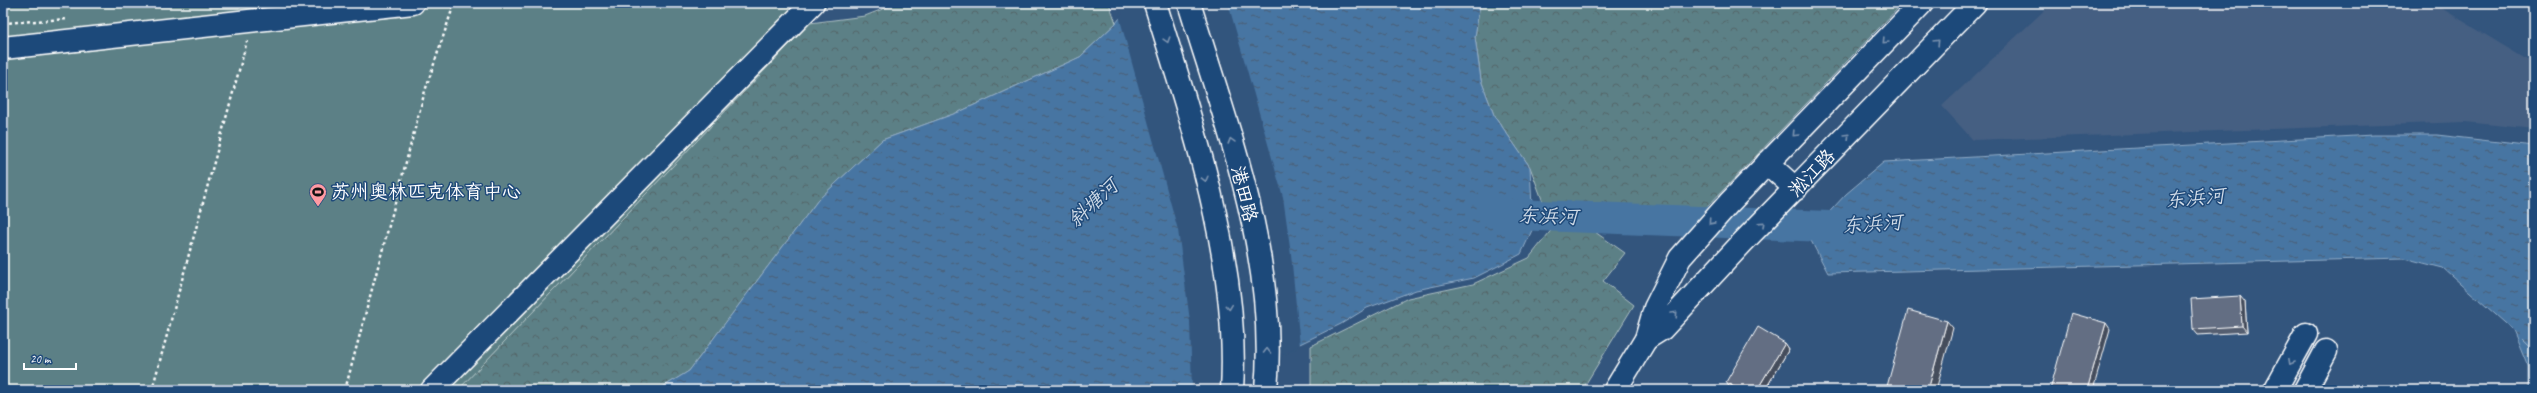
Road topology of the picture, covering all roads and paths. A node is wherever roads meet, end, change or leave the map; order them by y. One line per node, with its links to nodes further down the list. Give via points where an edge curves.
1 (413, 3): 9 (street)
2 (813, 3): 19 (street)
3 (1155, 3): 20 (street, 港田路, one-way to 20, via 1189,113 1222,254 1231,330)
4 (1189, 3): 21 (street, 港田路, one-way to 4, via 1266,321 1252,223 1226,123)
5 (1922, 3): 12 (street, 淞江路, one-way to 12)
6 (1975, 3): 13 (street, 淞江路, one-way to 6)
7 (453, 7): 18 (path, via 425,91)
8 (72, 19): 10 (path)
9 (252, 21): 11 (street); 17 (path)
10 (3, 22)
11 (3, 48)
12 (1767, 163): 13 (street); 15 (street, 淞江路, one-way to 15, via 1694,241 1668,279 1655,308)
13 (1796, 189): 15 (street, 淞江路, one-way to 13, via 1662,329)
14 (2306, 334): 23 (street, one-way to 23)
15 (1646, 339): 22 (street, 淞江路)
16 (2326, 351): 24 (street)
17 (152, 390)
18 (345, 390)
19 (432, 390)
20 (1232, 390)
21 (1266, 390)
22 (1615, 390)
23 (2275, 390)
24 (2305, 390)

